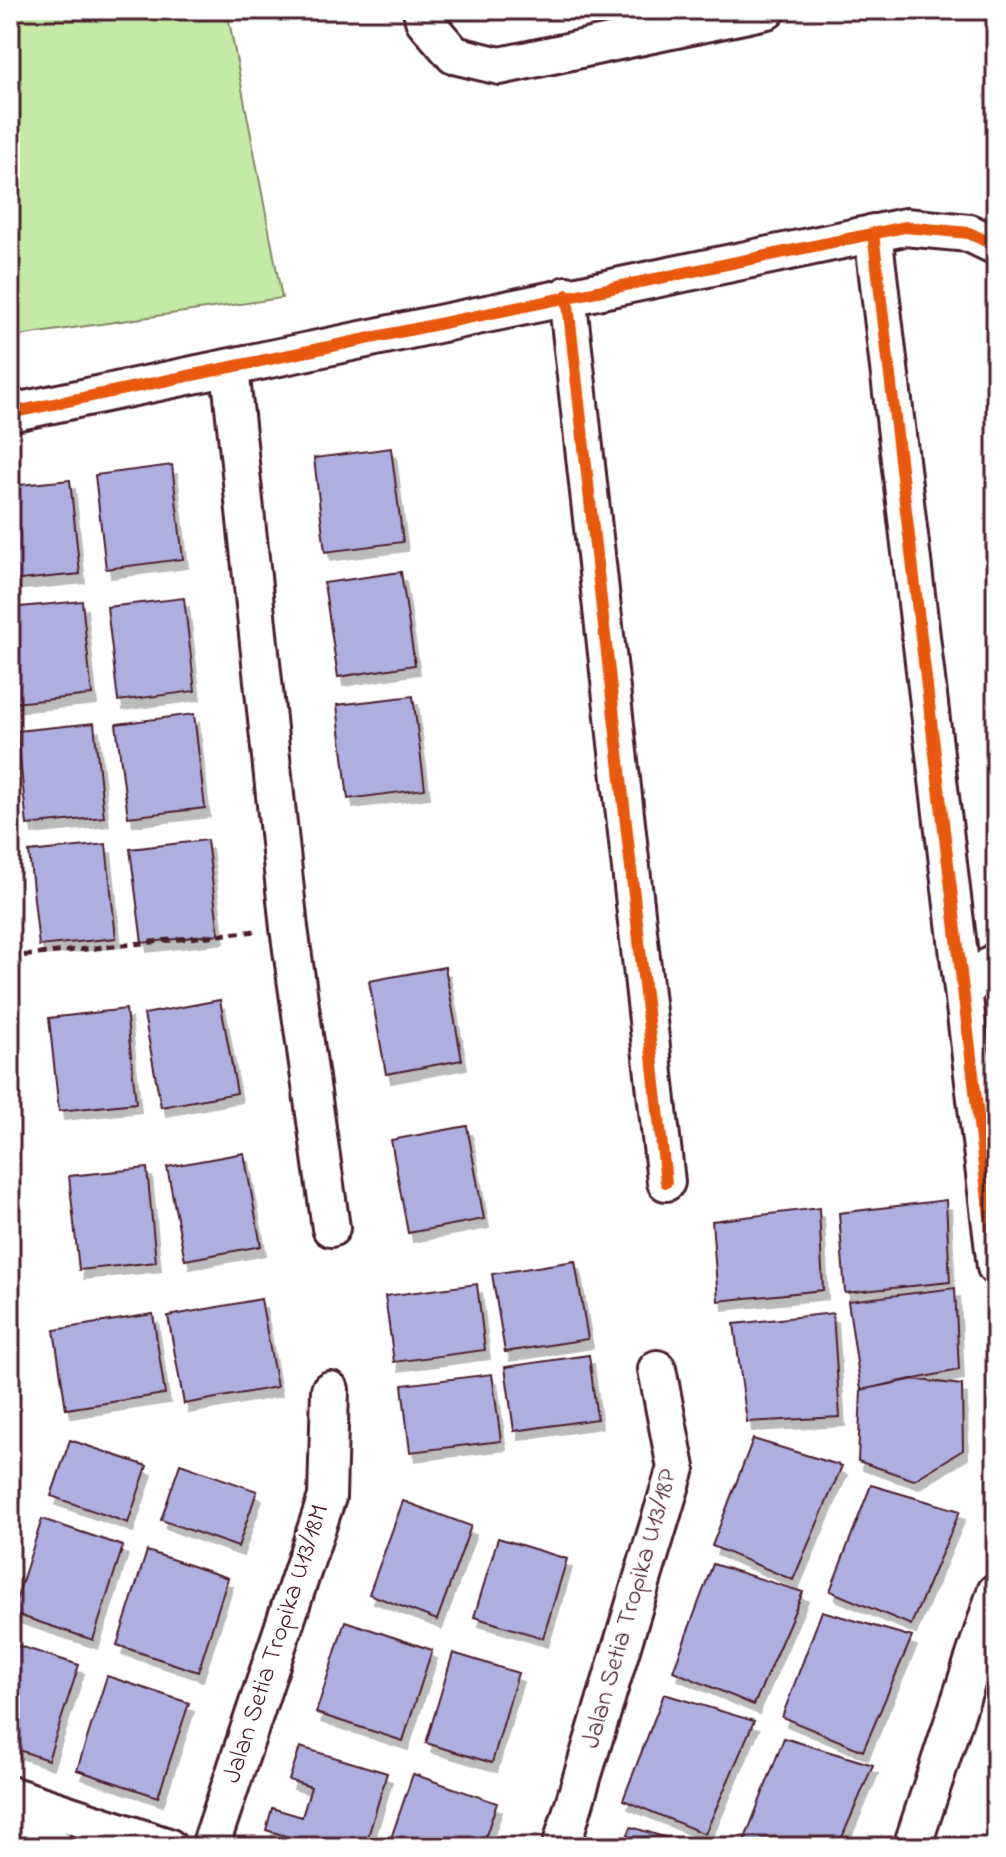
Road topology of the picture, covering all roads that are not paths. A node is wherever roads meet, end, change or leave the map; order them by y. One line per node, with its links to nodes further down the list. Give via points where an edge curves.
1 (422, 10): 3 (street, via 424,20 454,55 500,66)
2 (767, 10): 3 (street)
3 (720, 15)
4 (873, 233): 5 (street, via 905,227 969,233); 6 (street); 10 (street)
5 (996, 246)
6 (567, 295): 7 (street); 11 (street)
7 (230, 368): 8 (street); 12 (street, via 289,928)
8 (10, 413)
9 (996, 961): 10 (street)
10 (965, 990): 13 (street)
11 (666, 1182)
12 (331, 1228)
13 (996, 1267)
14 (657, 1369): 22 (street, Jalan Setia Tropika U13/18P, via 676,1468)
15 (330, 1390): 21 (street, Jalan Setia Tropika U13/18M, via 327,1497)
16 (996, 1592): 23 (street)
17 (10, 1795): 20 (street)
18 (10, 1832): 19 (street)
19 (55, 1847)
20 (168, 1847)
21 (210, 1847)
22 (561, 1847)
23 (912, 1847)

